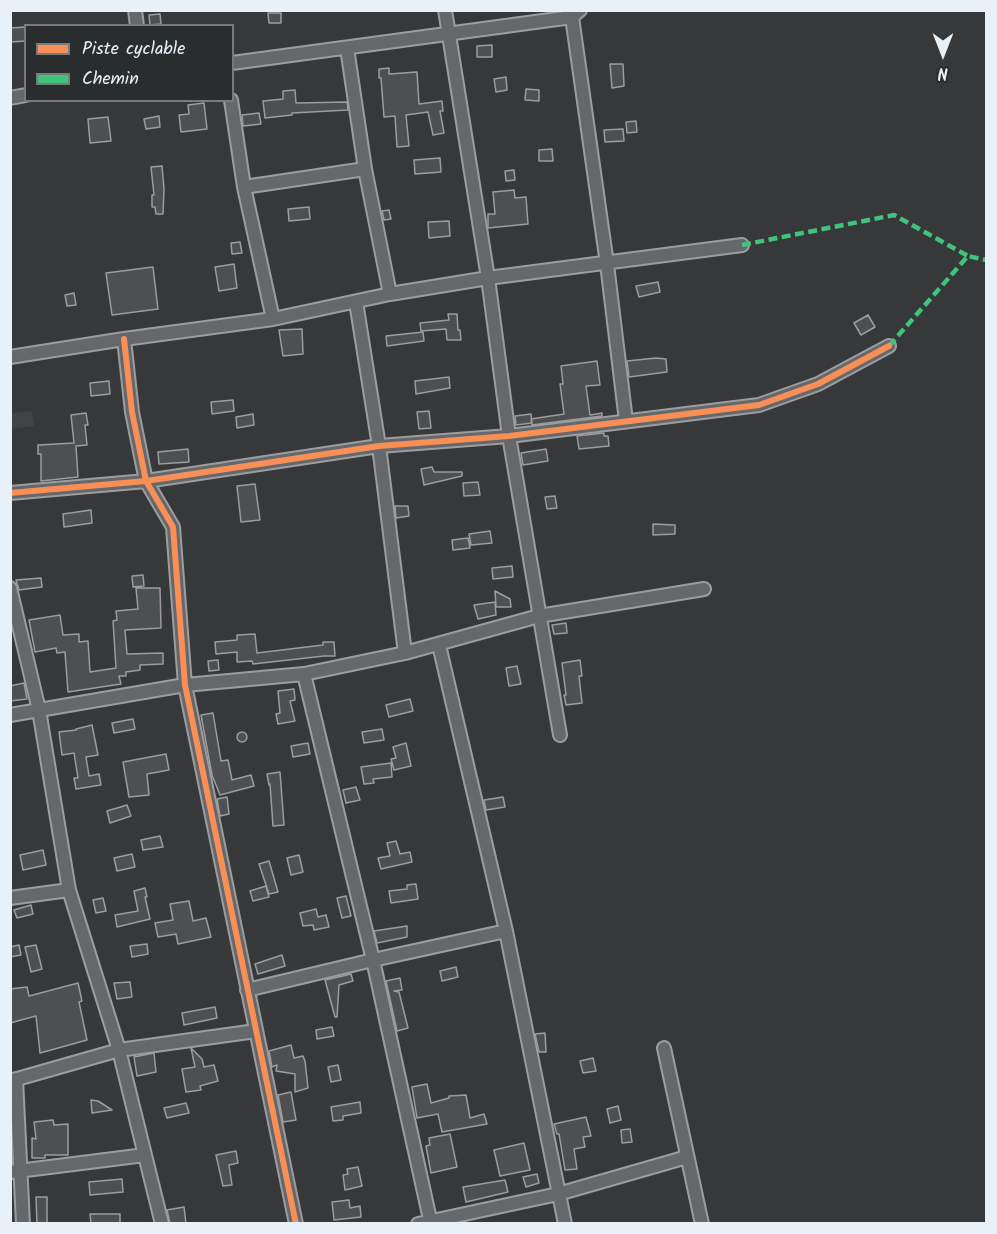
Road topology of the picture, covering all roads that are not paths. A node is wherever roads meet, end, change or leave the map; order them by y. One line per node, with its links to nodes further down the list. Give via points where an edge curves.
1 (445, 10): 3 (street)
2 (576, 14): 3 (street); 10 (street)
3 (450, 34): 4 (street); 11 (street)
4 (347, 48): 5 (street); 7 (street)
5 (234, 63)
6 (231, 102): 8 (street)
7 (365, 170): 8 (street); 12 (street)
8 (243, 187): 14 (street)
9 (742, 245): 10 (street)
10 (607, 264): 11 (street); 18 (street)
11 (488, 278): 12 (street); 19 (street)
12 (390, 294): 13 (street)
13 (356, 302): 14 (street); 20 (street)
14 (273, 319): 15 (street)
15 (124, 339): 17 (street); 21 (street, via 132,412)
16 (890, 346): 18 (street, via 818,384 759,405)
17 (10, 357)
18 (626, 421): 19 (street)
19 (509, 436): 20 (street); 25 (street)
20 (379, 446): 21 (street); 27 (street)
21 (146, 481): 22 (street); 29 (street, via 173,526)
22 (10, 494)
23 (10, 588): 30 (street)
24 (704, 589): 25 (street)
25 (539, 616): 26 (street); 32 (street)
26 (439, 645): 27 (street); 35 (street)
27 (405, 653): 28 (street)
28 (304, 674): 29 (street); 36 (street)
29 (185, 684): 30 (street); 37 (street)
30 (39, 710): 31 (street); 33 (street)
31 (10, 715)
32 (560, 735)
33 (69, 890): 34 (street); 40 (street)
34 (10, 898)
35 (506, 932): 36 (street); 45 (street)
36 (373, 960): 37 (street); 46 (street)
37 (247, 990): 38 (street)
38 (256, 1032): 40 (street); 49 (street)
39 (664, 1048): 43 (street)
40 (119, 1050): 41 (street); 42 (street)
41 (13, 1080): 44 (street)
42 (145, 1155): 44 (street); 48 (street)
43 (687, 1157): 45 (street); 52 (street)
44 (15, 1171): 47 (street)
45 (558, 1194): 46 (street); 51 (street)
46 (431, 1222): 50 (street)
47 (23, 1224)
48 (162, 1224)
49 (296, 1224)
50 (418, 1224)
51 (565, 1224)
52 (702, 1224)

